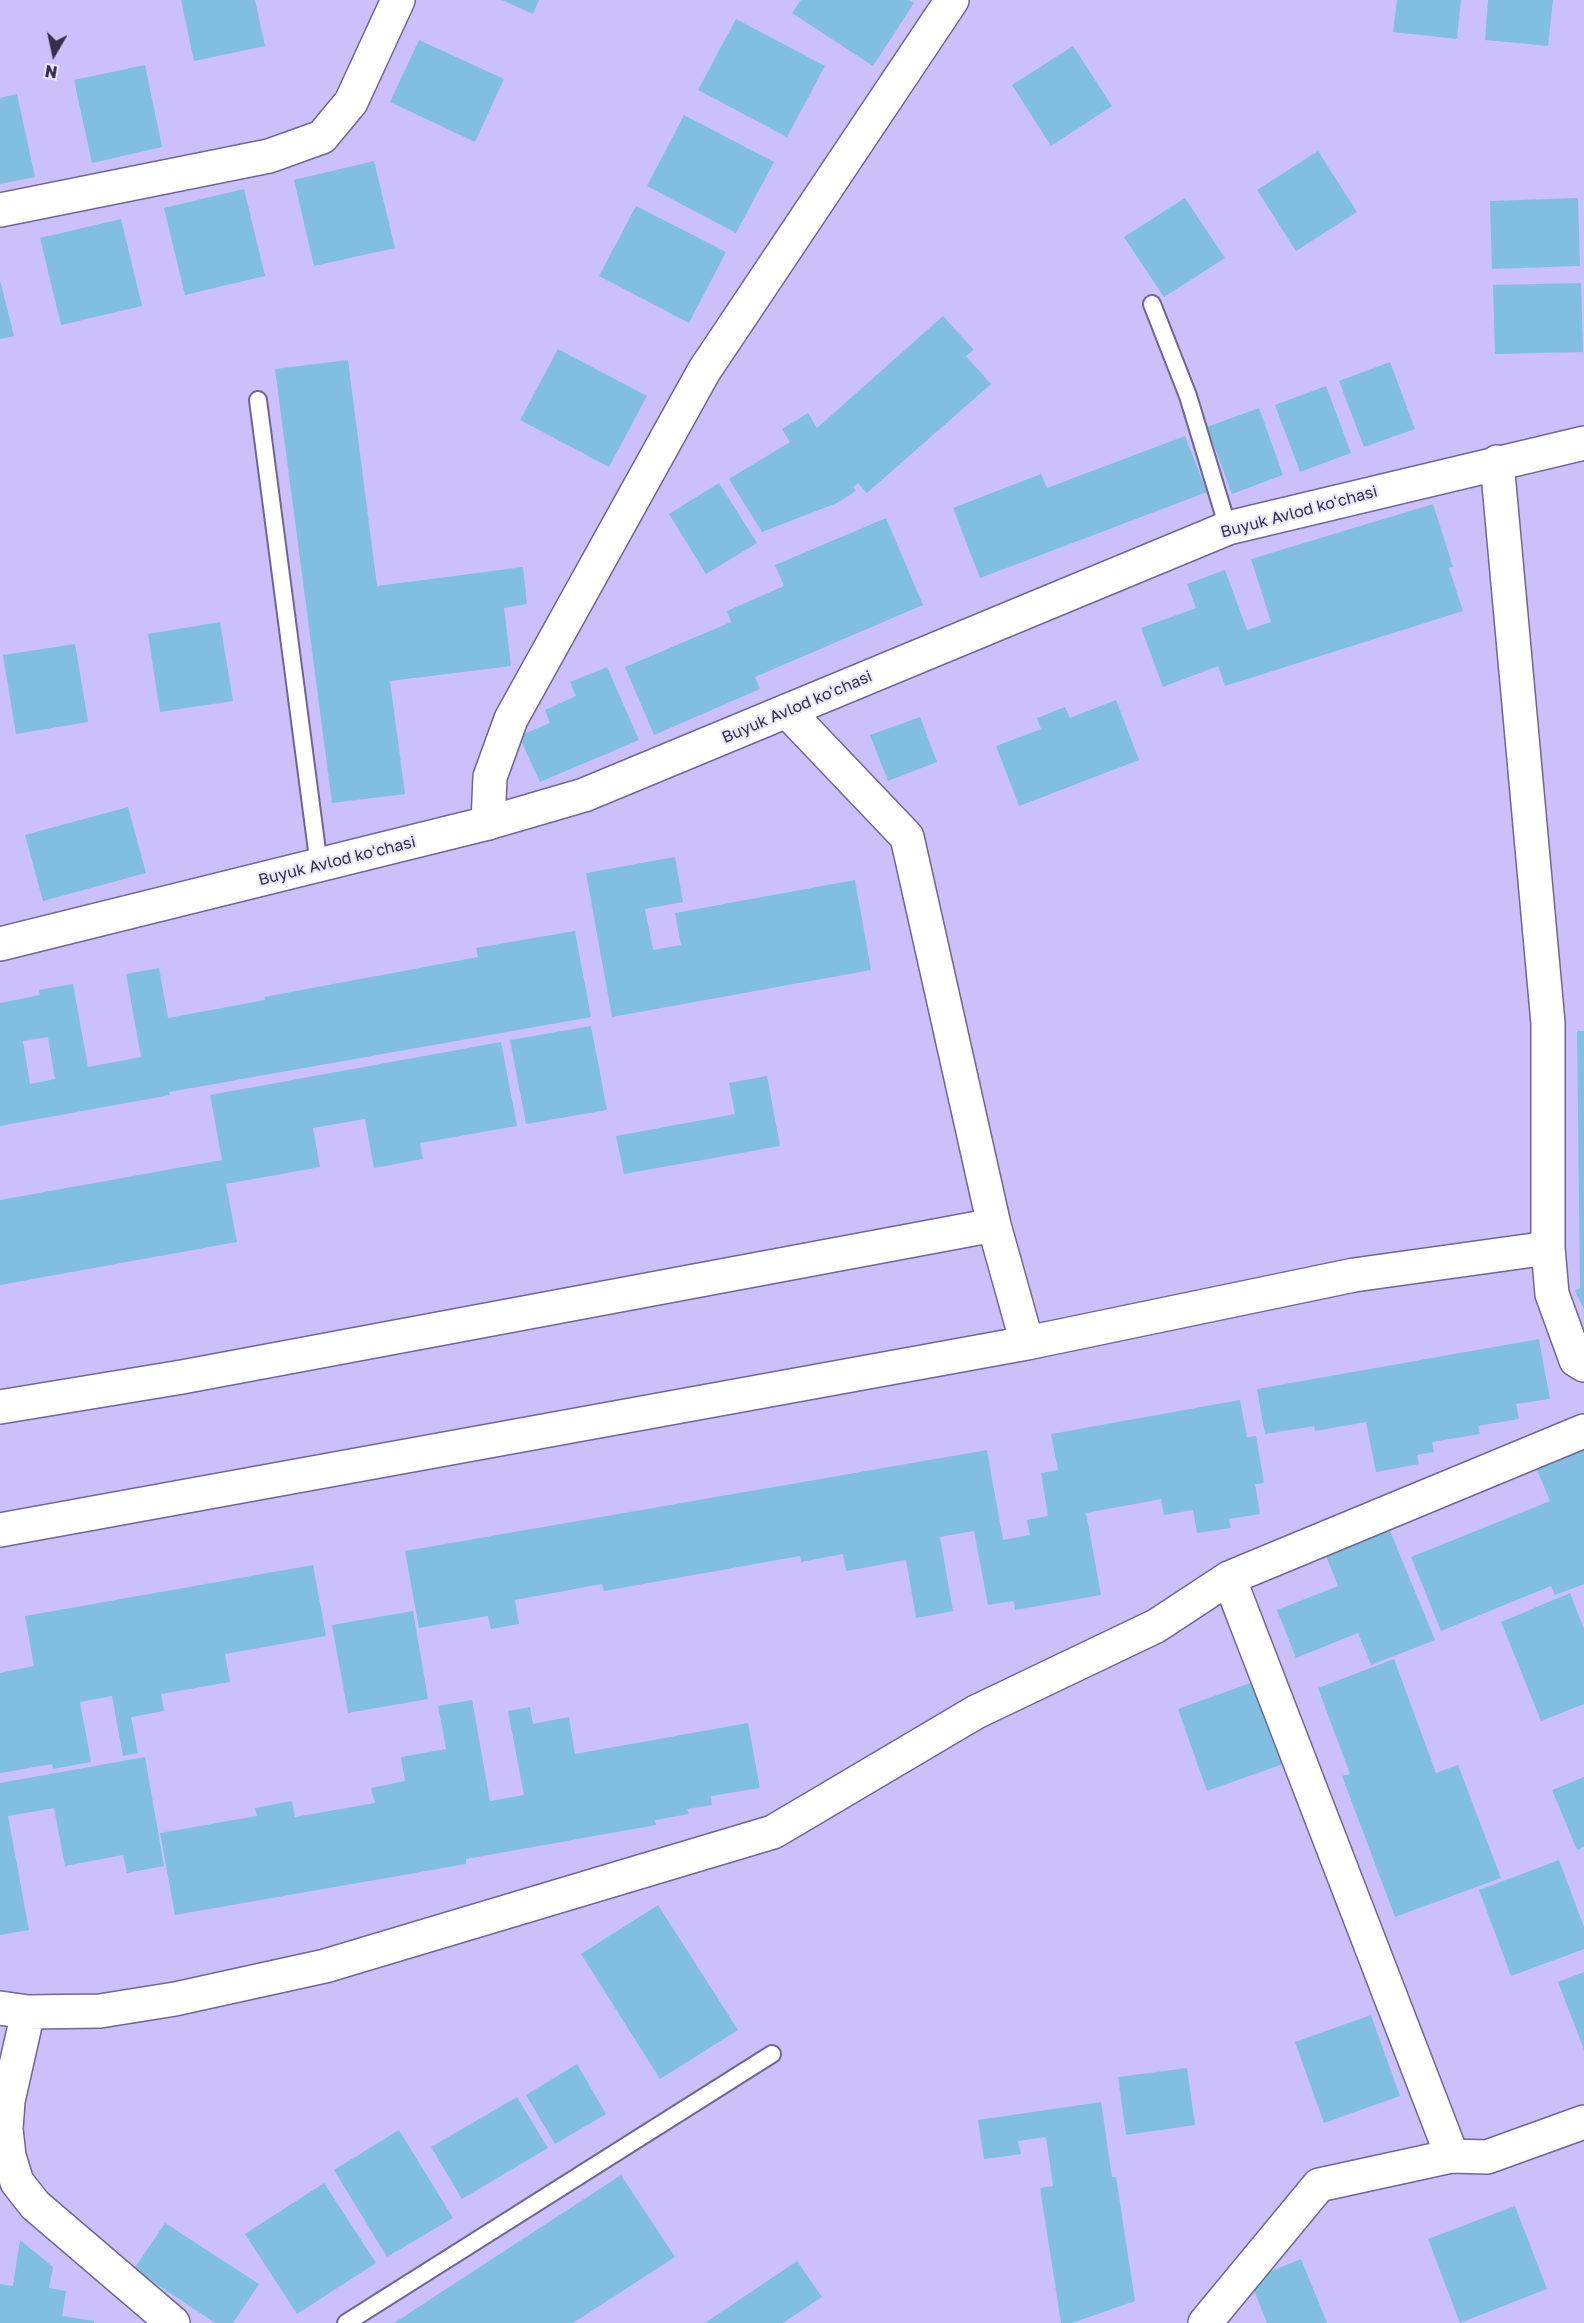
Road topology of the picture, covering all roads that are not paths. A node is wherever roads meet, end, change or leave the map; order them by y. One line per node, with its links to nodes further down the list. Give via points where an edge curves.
1 (398, 0): 3 (street, via 351,102 322,137 269,156)
2 (952, 0): 10 (street, via 704,371 511,719 490,777)
3 (0, 210)
4 (1152, 304): 8 (lane, via 1188,396)
5 (258, 400): 11 (lane)
6 (1584, 443): 7 (street, Buyuk Avlod koʻchasi)
7 (1497, 462): 8 (street, Buyuk Avlod koʻchasi); 14 (street, via 1548,1023)
8 (1228, 528): 9 (street, Buyuk Avlod koʻchasi)
9 (787, 711): 10 (street, Buyuk Avlod koʻchasi, via 584,795); 13 (street, via 907,837)
10 (489, 824): 11 (street, Buyuk Avlod koʻchasi)
11 (319, 866): 12 (street, Buyuk Avlod koʻchasi)
12 (0, 944)
13 (994, 1225): 15 (street); 17 (street, via 182,1377)
14 (1548, 1248): 15 (street, via 1354,1275); 16 (street, via 1552,1294 1576,1360)
15 (1027, 1343): 19 (street)
16 (1584, 1365)
17 (0, 1407)
18 (1584, 1431): 20 (street)
19 (0, 1530)
20 (1229, 1578): 21 (street, via 1156,1626 976,1712 774,1832 325,1966 100,2011); 24 (street)
21 (14, 2010): 25 (street, via 6,2129 16,2182 35,2205)
22 (772, 2054): 26 (lane)
23 (1584, 2122): 24 (street, via 1488,2157)
24 (1452, 2156): 27 (street, via 1319,2185)
25 (173, 2323)
26 (346, 2323)
27 (1205, 2323)

